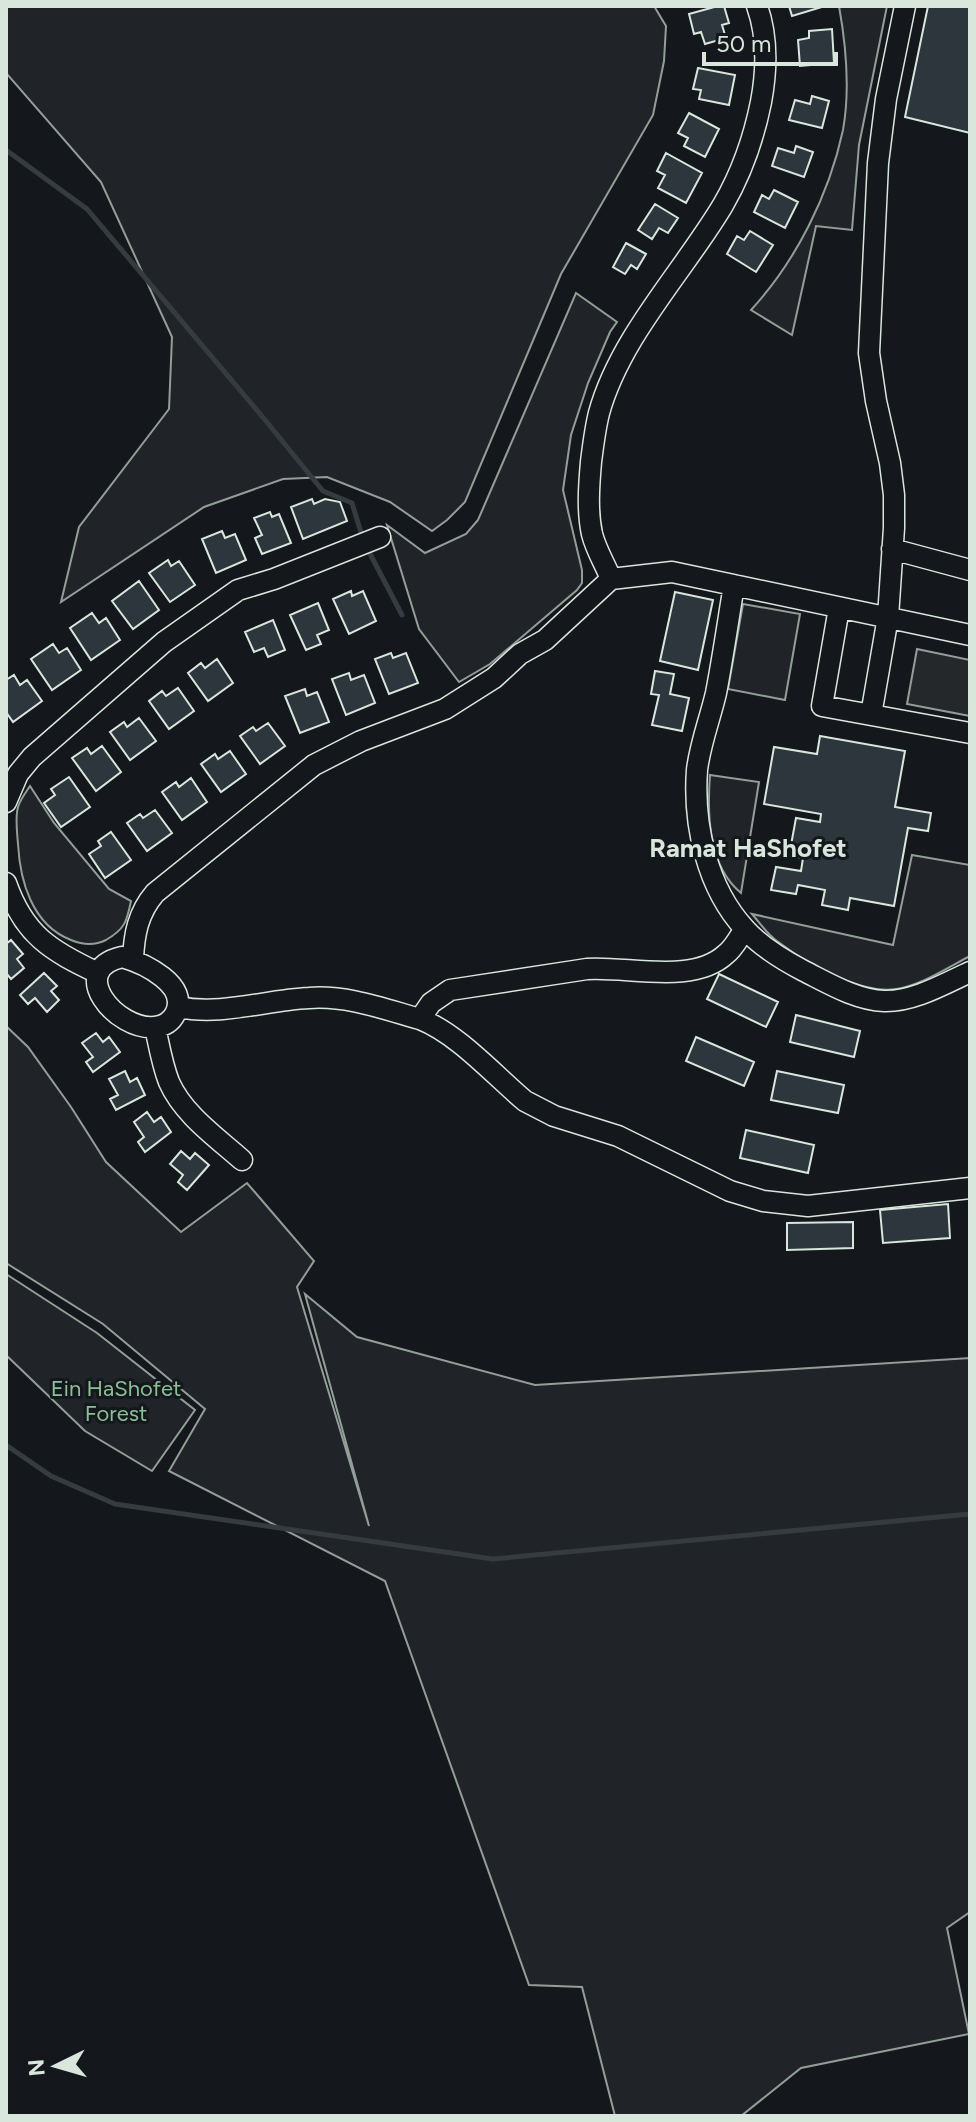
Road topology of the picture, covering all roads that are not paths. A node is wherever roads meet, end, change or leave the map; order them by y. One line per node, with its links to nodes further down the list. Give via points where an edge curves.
1 (757, 6): 6 (street, via 766,60 756,125 742,165 724,202 640,327 599,413 589,511 592,534)
2 (905, 6): 4 (street, via 880,141 869,353 894,495)
3 (380, 537): 13 (street, via 238,590 164,642 51,739 18,774)
4 (892, 549): 5 (street); 9 (street)
5 (970, 570)
6 (611, 579): 7 (street, via 672,572); 16 (street, via 545,640 484,685 445,709 314,765 155,893 138,920)
7 (734, 585): 8 (street); 15 (street, via 697,769 697,800 712,877)
8 (839, 608): 9 (street); 11 (street, via 822,706)
9 (888, 617): 10 (street); 11 (street)
10 (970, 635)
11 (871, 715): 12 (street)
12 (970, 733)
13 (7, 796)
14 (6, 883): 18 (street, via 22,920 39,938)
15 (745, 929): 17 (street, via 794,966 873,999 925,992); 20 (street, via 728,953 705,967 669,972 606,967 450,990)
16 (133, 960): 18 (street, via 114,959); 19 (street, via 170,985)
17 (970, 972)
18 (98, 973): 21 (street, via 99,994 112,1012)
19 (178, 1007): 20 (street, via 205,1011 329,998); 21 (street, via 172,1019)
20 (420, 1019): 23 (street, via 537,1108 618,1136 741,1194 808,1206)
21 (155, 1027): 22 (street, via 176,1095)
22 (242, 1160)
23 (970, 1188)

